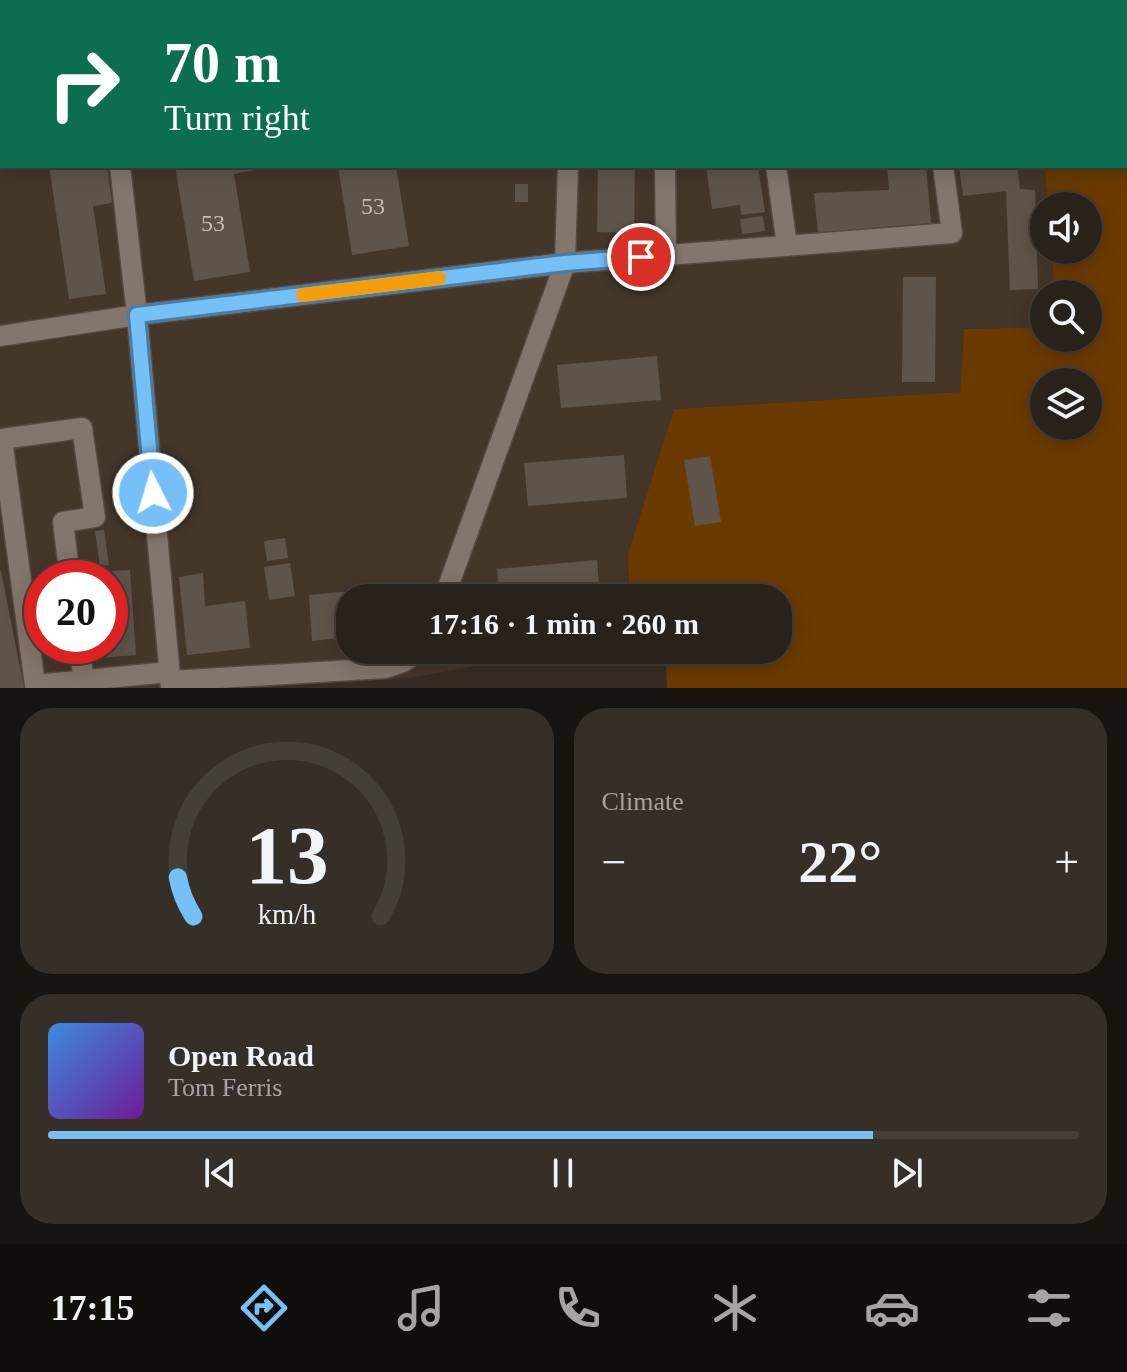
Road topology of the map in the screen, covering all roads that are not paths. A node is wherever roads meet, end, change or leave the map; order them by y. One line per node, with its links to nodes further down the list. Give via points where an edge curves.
1 (120, 168): 9 (lane)
2 (568, 168): 8 (lane)
3 (665, 168): 7 (lane)
4 (776, 168): 6 (lane)
5 (943, 168): 6 (lane, via 952,233)
6 (787, 246): 7 (lane)
7 (666, 255): 8 (lane)
8 (565, 263): 9 (lane); 12 (lane)
9 (137, 315): 10 (lane); 17 (lane)
10 (0, 336)
11 (68, 560): 13 (lane, via 63,522 95,517 82,428 2,439)
12 (449, 584)
13 (24, 603)
14 (32, 664): 18 (lane, via 35,685)
15 (82, 664): 18 (lane)
16 (397, 664): 17 (lane)
17 (170, 680): 18 (lane)
18 (84, 681)

